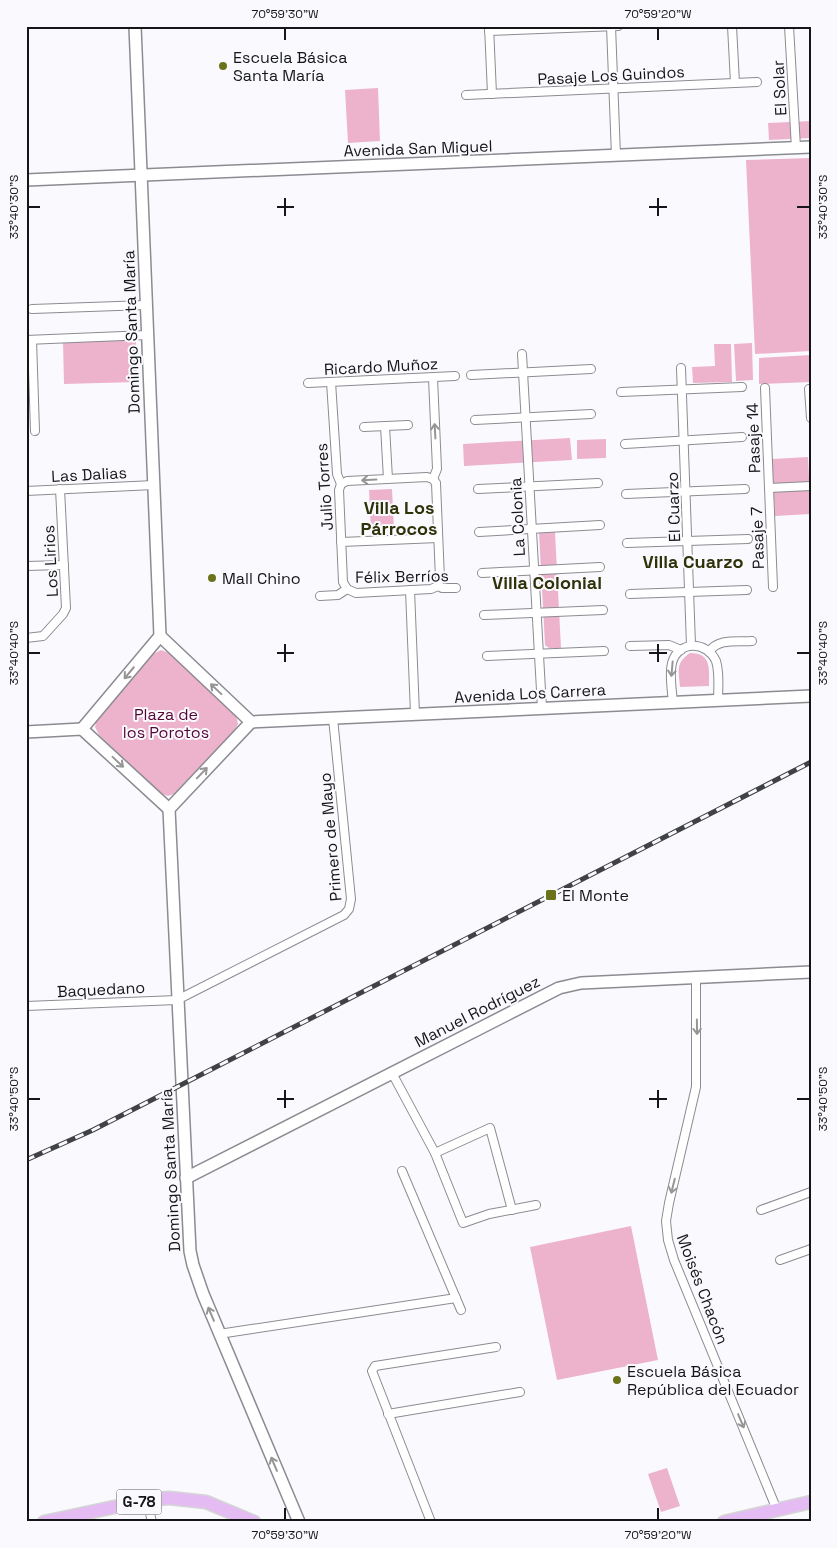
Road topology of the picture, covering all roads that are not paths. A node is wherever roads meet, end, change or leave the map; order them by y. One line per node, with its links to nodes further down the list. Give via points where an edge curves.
1 (135, 26): 15 (street, Domingo Santa María)
2 (610, 26): 3 (street); 6 (street); 9 (street)
3 (618, 26)
4 (732, 26): 8 (street)
5 (789, 26): 13 (street, El Solar)
6 (489, 29): 10 (street)
7 (757, 82): 8 (street, Pasaje Los Guindos)
8 (734, 83): 9 (street, Pasaje Los Guindos)
9 (613, 89): 10 (street, Pasaje Los Guindos); 14 (street)
10 (492, 94): 11 (street, Pasaje Los Guindos)
11 (466, 95)
12 (811, 147): 13 (street, Avenida San Miguel)
13 (796, 148): 14 (street, Avenida San Miguel)
14 (616, 156): 15 (street, Avenida San Miguel)
15 (140, 176): 16 (street, Avenida San Miguel); 17 (street, Domingo Santa María)
16 (26, 180)
17 (146, 304): 18 (street); 19 (street, Domingo Santa María)
18 (32, 309)
19 (147, 335): 20 (street); 50 (street, Domingo Santa María)
20 (29, 340): 42 (street)
21 (522, 354): 24 (street, La Colonia)
22 (681, 368): 33 (street, El Cuarzo)
23 (591, 369): 24 (street)
24 (523, 372): 25 (street); 36 (street, La Colonia)
25 (471, 375)
26 (455, 376): 27 (street, Ricardo Muñoz)
27 (433, 378): 28 (street, Ricardo Muñoz); 47 (street, one-way to 27, via 437,469)
28 (331, 382): 29 (street, Ricardo Muñoz); 49 (street, Julio Torres, via 336,474)
29 (308, 383)
30 (742, 387): 33 (street)
31 (765, 388): 53 (street, Pasaje 14)
32 (809, 389): 37 (street)
33 (682, 390): 34 (street); 44 (street, El Cuarzo)
34 (621, 392)
35 (591, 414): 36 (street)
36 (526, 418): 38 (street); 51 (street, La Colonia)
37 (811, 418)
38 (475, 420)
39 (408, 425): 40 (street)
40 (385, 426): 41 (street); 46 (street)
41 (364, 427)
42 (35, 432)
43 (742, 437): 44 (street)
44 (684, 440): 45 (street); 58 (street, El Cuarzo)
45 (625, 444)
46 (388, 479): 47 (street); 49 (street, one-way to 49)
47 (433, 479): 63 (street)
48 (598, 483): 51 (street)
49 (341, 484): 66 (street, Julio Torres)
50 (154, 485): 54 (street, Las Dalias); 85 (street, Domingo Santa María)
51 (530, 486): 55 (street); 61 (street, La Colonia)
52 (811, 486): 53 (street)
53 (769, 488): 74 (street, Pasaje 7)
54 (60, 489): 57 (street, Las Dalias); 68 (street, Los Lirios)
55 (478, 489)
56 (745, 489): 58 (street)
57 (26, 491)
58 (686, 492): 59 (street); 65 (street, El Cuarzo)
59 (626, 494)
60 (600, 525): 61 (street)
61 (532, 529): 62 (street); 71 (street, La Colonia)
62 (479, 532)
63 (438, 538): 66 (street); 73 (street)
64 (748, 539): 65 (street)
65 (688, 541): 67 (street); 79 (street, El Cuarzo)
66 (341, 542): 76 (street, Julio Torres)
67 (627, 543)
68 (64, 564): 69 (street); 86 (street, Los Lirios, via 66,610 43,636)
69 (26, 566)
70 (600, 567): 71 (street)
71 (534, 570): 72 (street); 83 (street, La Colonia)
72 (482, 573)
73 (438, 586): 75 (street, Félix Berríos); 77 (street, Félix Berríos)
74 (772, 587)
75 (456, 588)
76 (347, 589): 77 (street, Félix Berríos, via 356,593); 81 (street, Félix Berríos, via 338,595)
77 (410, 590): 99 (street)
78 (747, 590): 79 (street)
79 (690, 592): 80 (street); 88 (street, El Cuarzo)
80 (630, 594)
81 (320, 596)
82 (603, 610): 83 (street)
83 (537, 613): 84 (street); 93 (street, La Colonia)
84 (484, 615)
85 (160, 636): 101 (street, one-way to 85); 102 (street, one-way to 102)
86 (26, 638)
87 (752, 641): 92 (street, via 721,643)
88 (691, 645): 90 (street); 92 (street)
89 (630, 646): 90 (street, via 670,645)
90 (681, 650): 97 (street, one-way to 97, via 672,665)
91 (604, 651): 93 (street)
92 (709, 652): 96 (street, via 717,665)
93 (539, 654): 94 (street); 98 (street, La Colonia)
94 (487, 656)
95 (811, 696): 96 (street, Avenida Los Carrera)
96 (718, 701): 97 (street, Avenida Los Carrera)
97 (673, 703): 98 (street, Avenida Los Carrera)
98 (542, 708): 99 (street, Avenida Los Carrera)
99 (415, 714): 100 (street, Avenida Los Carrera)
100 (333, 718): 101 (street, Avenida Los Carrera); 107 (street, Primero de Mayo, via 351,899 349,909 341,918)
101 (251, 722): 104 (street, one-way to 101)
102 (82, 729): 103 (street); 104 (street, one-way to 104)
103 (26, 732)
104 (168, 809): 107 (street, Domingo Santa María)
105 (811, 972): 106 (street, Manuel Rodríguez)
106 (696, 978): 109 (street, Manuel Rodríguez, via 581,982 559,988); 128 (street, Moisés Chacón, one-way to 128, via 697,1079 667,1212 668,1240)
107 (177, 1000): 108 (street, Baquedano); 112 (street, Domingo Santa María)
108 (26, 1006)
109 (392, 1072): 110 (street); 112 (street, Manuel Rodríguez)
110 (435, 1153): 115 (street, via 464,1223); 115 (street, via 490,1128)
111 (402, 1171): 119 (street)
112 (186, 1178): 121 (street, Domingo Santa María, one-way to 112, via 193,1265 188,1236)
113 (811, 1192): 116 (street)
114 (536, 1205): 115 (street)
115 (512, 1210)
116 (761, 1210)
117 (811, 1249): 118 (street)
118 (780, 1260)
119 (456, 1298): 120 (street); 121 (street)
120 (461, 1310)
121 (220, 1334): 127 (street, Domingo Santa María, one-way to 121)
122 (496, 1347): 124 (street, via 375,1366 372,1371)
123 (520, 1392): 124 (street)
124 (388, 1414): 134 (street)
125 (147, 1500): 129 (main road, G-78); 130 (street); 131 (main road, G-78, via 199,1501)
126 (811, 1502): 128 (main road)
127 (293, 1509): 132 (street); 133 (street, Domingo Santa María)
128 (778, 1510): 135 (main road)
129 (44, 1522)
130 (152, 1522)
131 (254, 1522)
132 (286, 1522)
133 (299, 1522)
134 (431, 1522)
135 (724, 1522)

